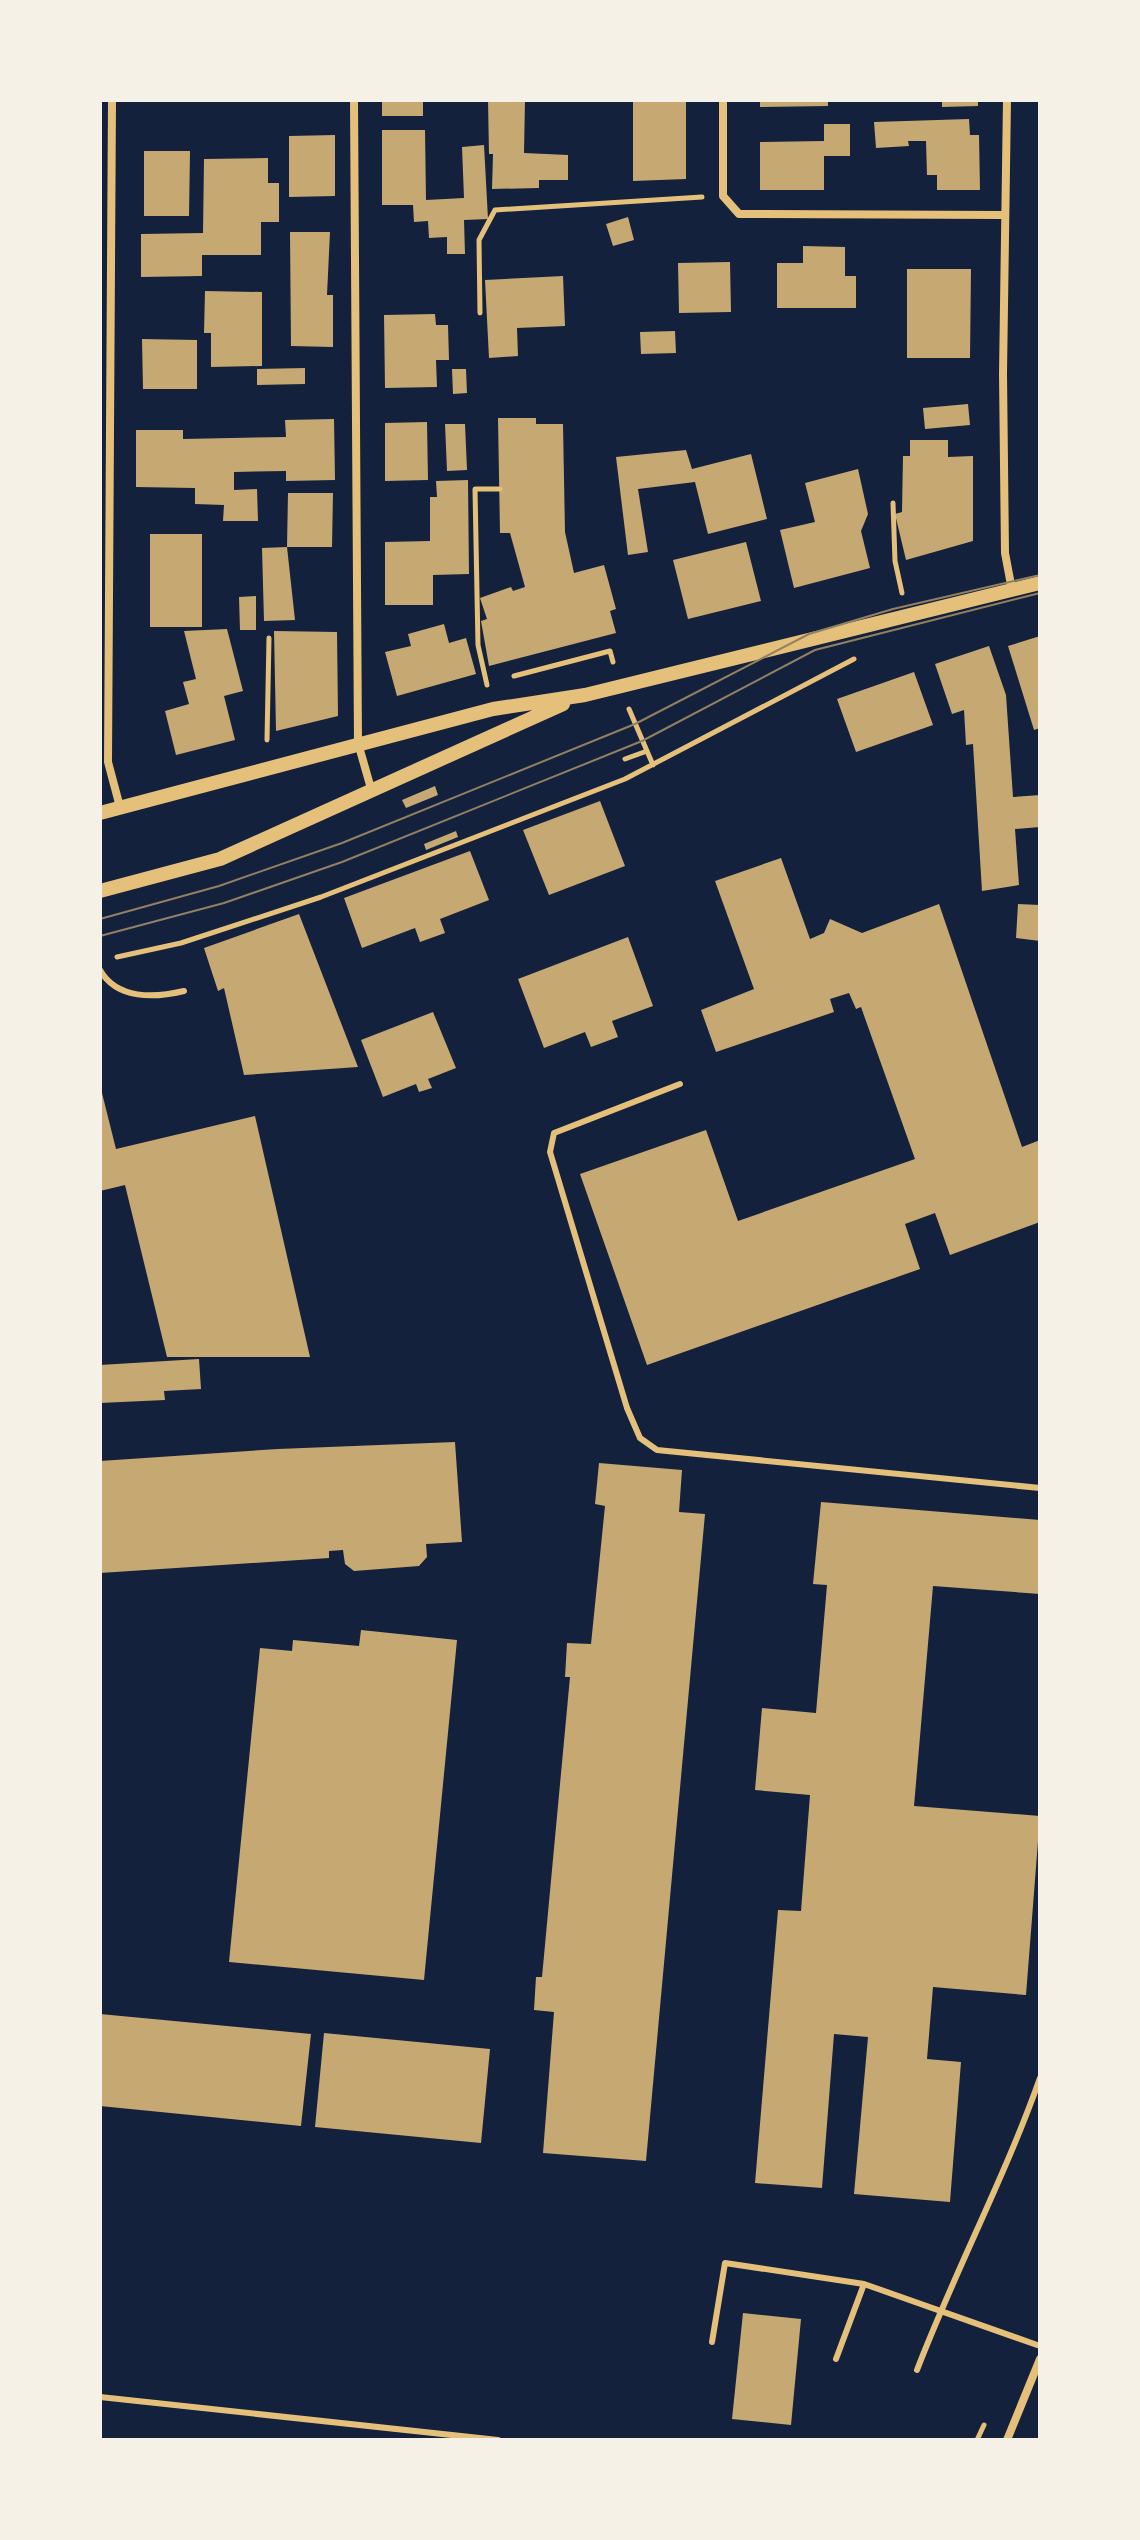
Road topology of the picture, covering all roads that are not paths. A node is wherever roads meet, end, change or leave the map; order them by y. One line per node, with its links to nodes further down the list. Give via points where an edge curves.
1 (112, 100): 7 (street)
2 (354, 100): 11 (street)
3 (723, 100): 5 (street, via 723,196 739,214)
4 (1007, 100): 5 (street)
5 (1004, 215): 9 (street, via 1005,553)
6 (100, 242): 7 (street)
7 (111, 242): 13 (street, via 108,762)
8 (1040, 583): 9 (street)
9 (1012, 590): 10 (street)
10 (585, 695): 11 (street, via 493,709); 12 (street, via 492,733)
11 (358, 743): 12 (street); 13 (street)
12 (372, 793): 15 (street, via 220,859)
13 (120, 807): 14 (street)
14 (100, 813)
15 (100, 891)
16 (100, 970): 17 (lane, via 107,982 138,995)
17 (184, 991)
18 (680, 1084): 19 (lane, via 554,1133 550,1152 640,1438 657,1450)
19 (1040, 1488)
20 (1040, 2078): 22 (lane)
21 (864, 2284): 22 (lane); 23 (lane, via 725,2263); 25 (lane)
22 (940, 2309): 24 (lane); 27 (lane)
23 (712, 2342)
24 (1040, 2346)
25 (836, 2359)
26 (1040, 2359): 30 (street)
27 (917, 2370)
28 (100, 2397): 29 (lane)
29 (498, 2440)
30 (1007, 2440)

